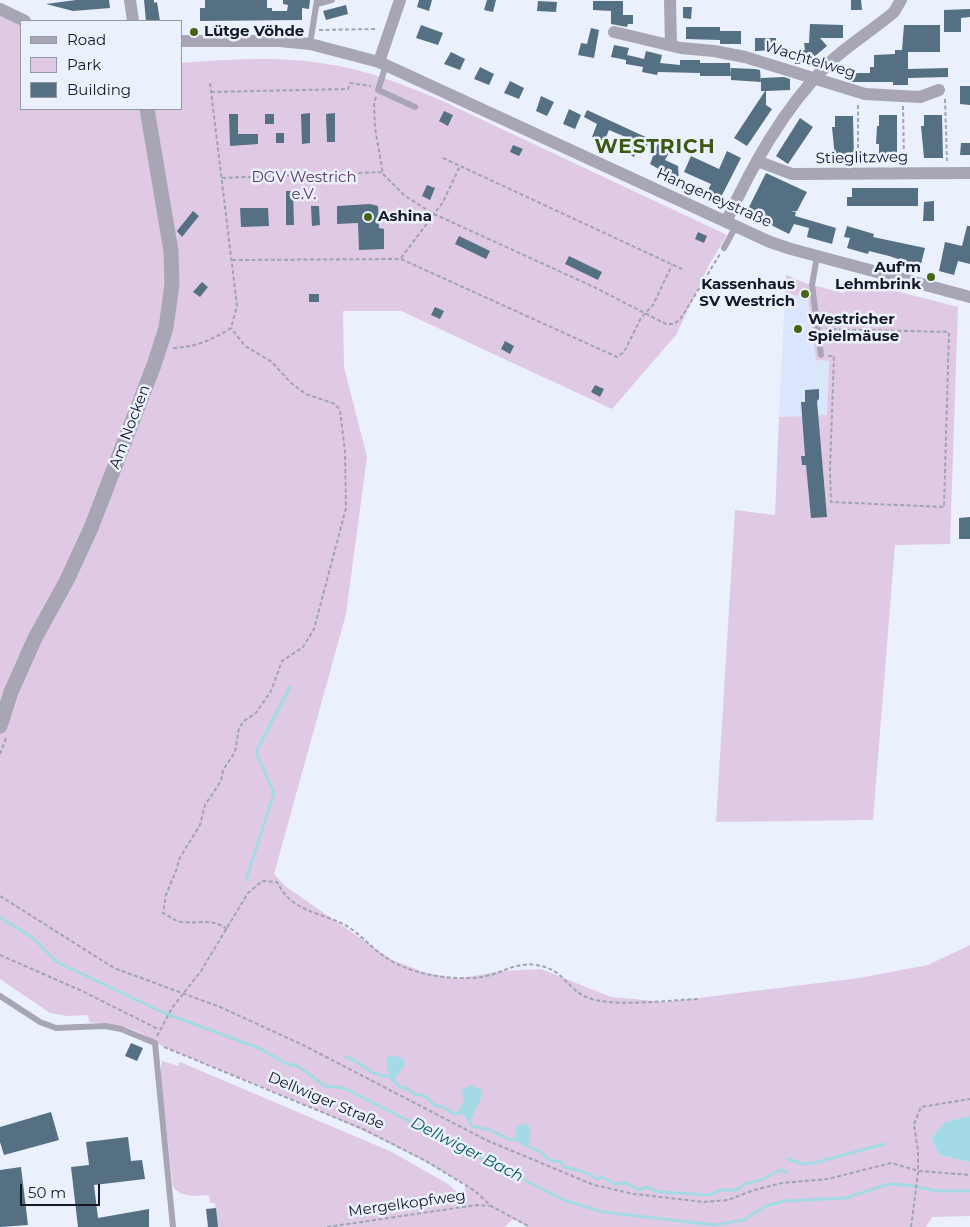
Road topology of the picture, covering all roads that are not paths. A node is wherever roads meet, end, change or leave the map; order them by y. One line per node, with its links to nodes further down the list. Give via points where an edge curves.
1 (130, 0): 9 (street)
2 (332, 0): 6 (lane)
3 (400, 0): 14 (street)
4 (670, 0): 13 (street)
5 (901, 0): 15 (street, via 894,12 829,63)
6 (317, 2): 12 (lane)
7 (0, 9): 8 (street)
8 (23, 20)
9 (133, 20)
10 (614, 32): 13 (street, Wachtelweg)
11 (182, 41): 12 (street)
12 (310, 44): 14 (street)
13 (670, 45): 15 (street, Wachtelweg, via 745,57)
14 (383, 63): 17 (lane, via 378,89); 21 (street, Hangeneystraße)
15 (816, 78): 16 (street, Wachtelweg, via 847,90 879,96 920,97); 19 (street, via 784,117)
16 (939, 90)
17 (415, 107)
18 (147, 110): 26 (street, Am Nocken, via 171,251 172,284 166,328 91,528 68,580 35,638)
19 (757, 161): 20 (street, Stieglitzweg, via 792,174); 21 (street)
20 (970, 173)
21 (731, 224): 22 (lane); 23 (street, Hangeneystraße, via 777,244)
22 (724, 248)
23 (817, 256): 24 (street, Hangeneystraße); 25 (lane, via 812,285)
24 (970, 297)
25 (821, 356)
26 (0, 726)
27 (0, 996): 28 (lane, via 40,1022 56,1028 105,1026 155,1043)
28 (173, 1227)

